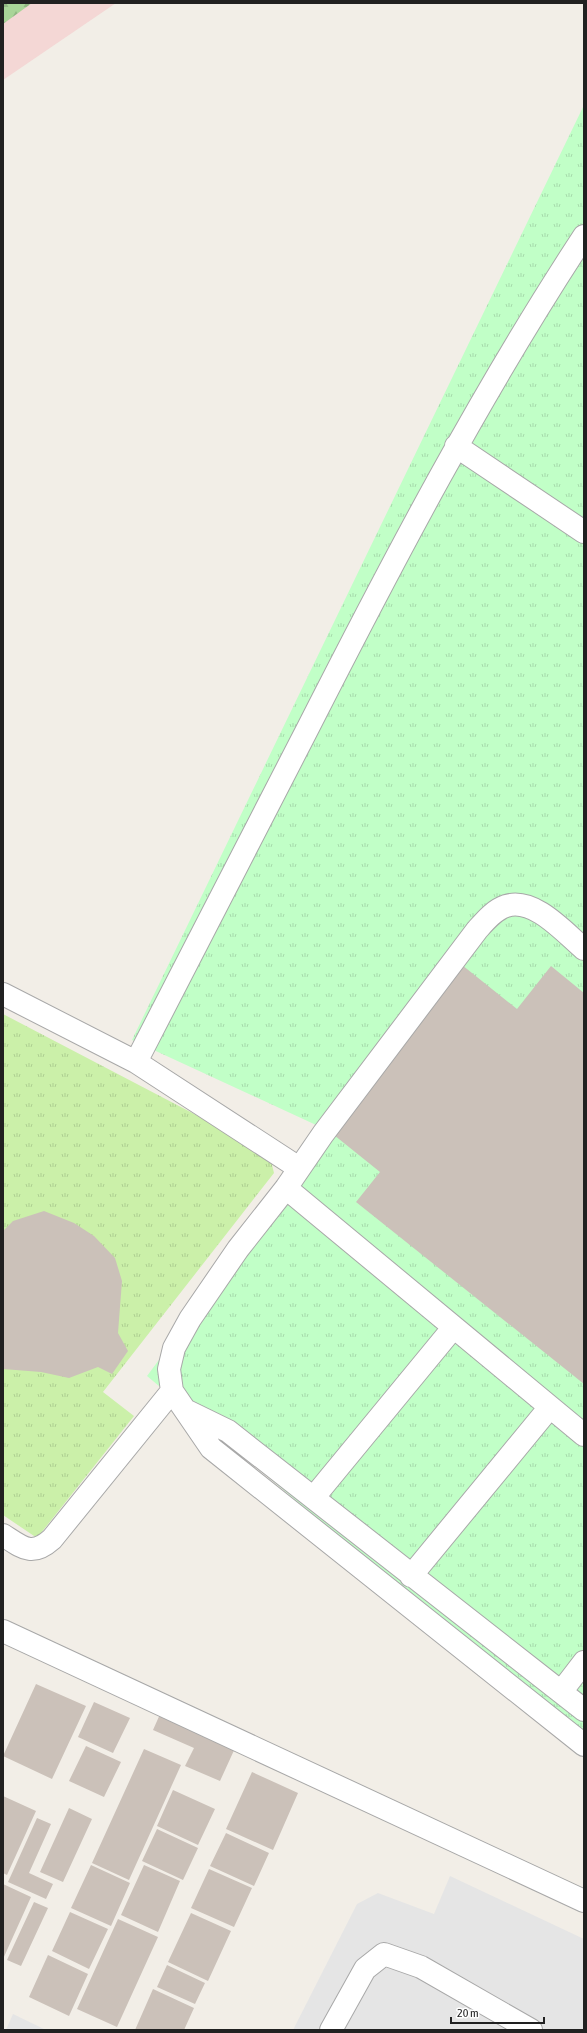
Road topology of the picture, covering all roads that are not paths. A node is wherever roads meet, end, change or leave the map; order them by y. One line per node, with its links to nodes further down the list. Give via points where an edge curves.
1 (584, 236): 2 (street)
2 (456, 446): 3 (street); 6 (street)
3 (584, 532)
4 (584, 949): 7 (street, via 536,909 520,904 505,906 490,916)
5 (3, 994): 6 (street)
6 (136, 1062): 7 (street)
7 (299, 1168): 8 (street)
8 (286, 1188): 9 (street); 10 (street, via 238,1249 174,1348 169,1370)
9 (453, 1328): 11 (street); 14 (street)
10 (172, 1391): 12 (street); 15 (street, via 42,1548 30,1550)
11 (550, 1408): 13 (street); 16 (street)
12 (184, 1410): 14 (street, via 228,1431); 21 (street, via 211,1448)
13 (584, 1436)
14 (314, 1497): 16 (street)
15 (3, 1535)
16 (411, 1576): 19 (street)
17 (3, 1631): 22 (street)
18 (584, 1662): 19 (street)
19 (561, 1692): 20 (street)
20 (584, 1710)
21 (584, 1745)
22 (584, 1901)
23 (331, 2030): 24 (street, via 365,1969 384,1954 421,1967)
24 (531, 2030)

